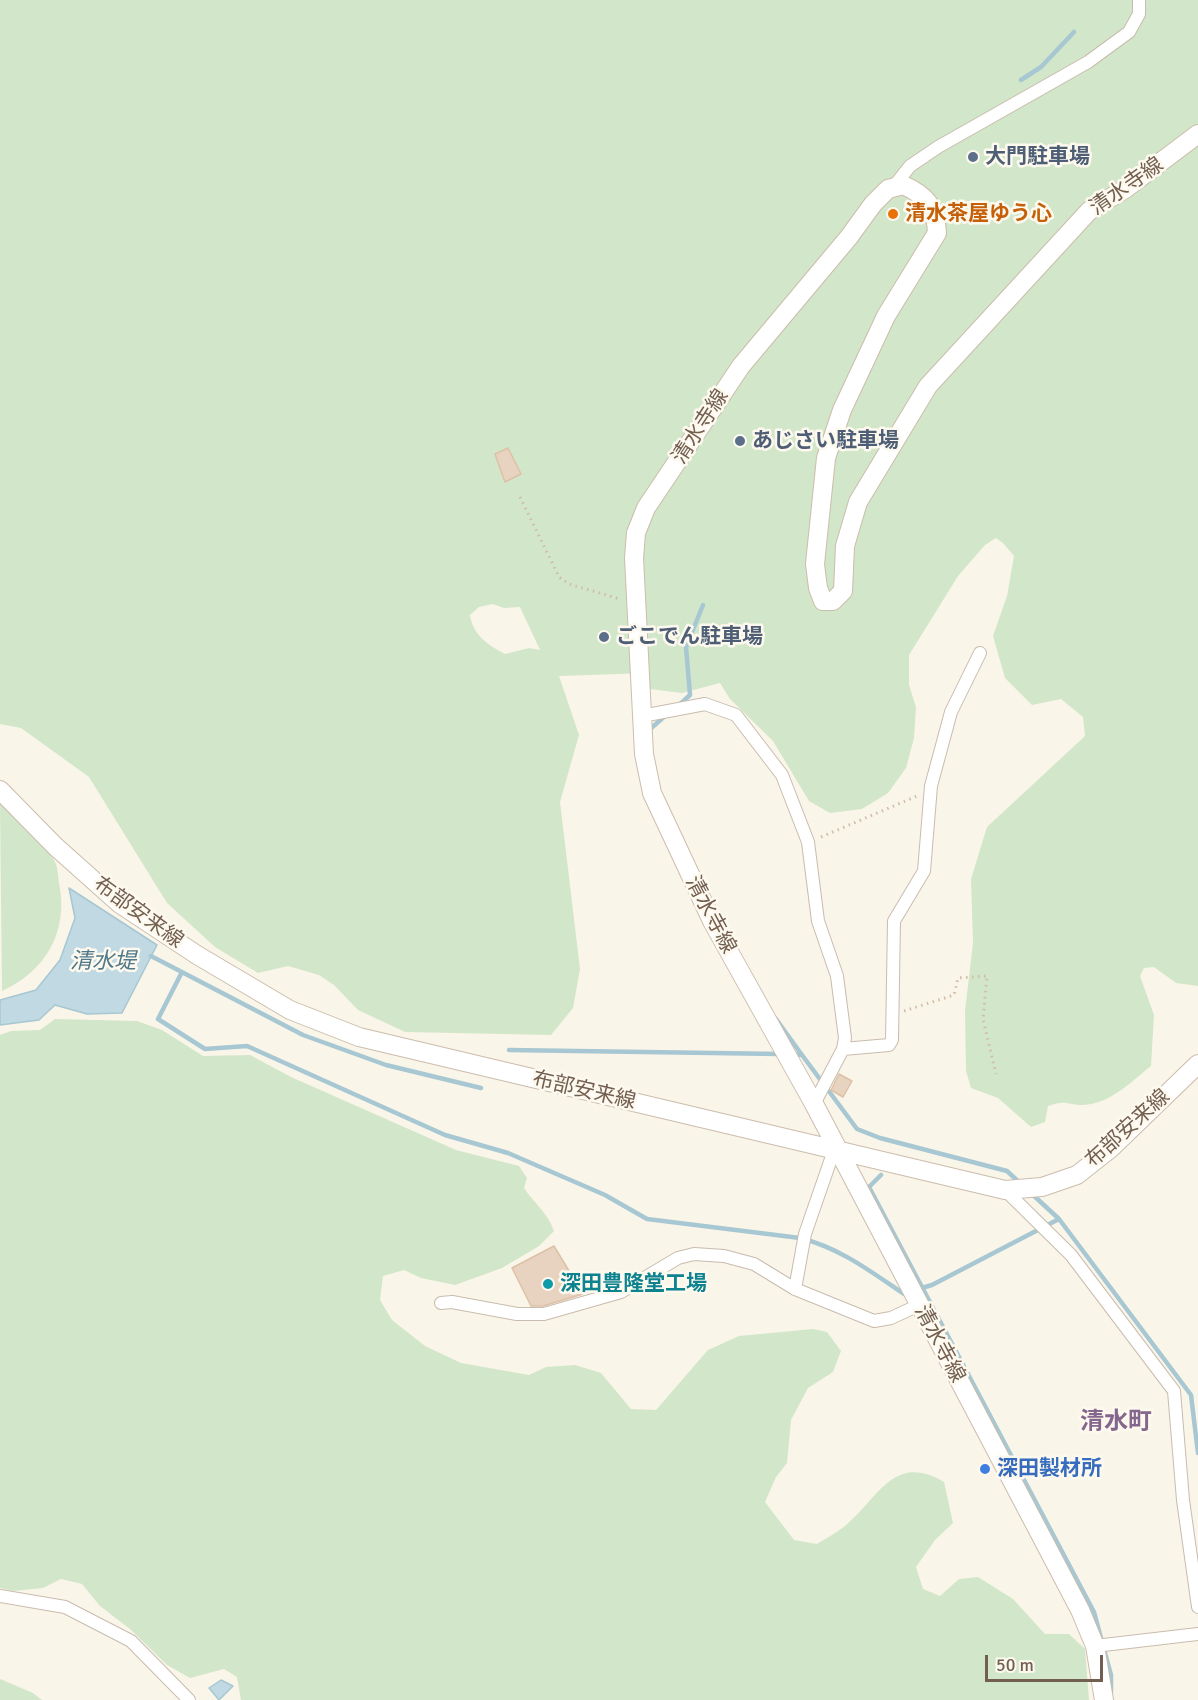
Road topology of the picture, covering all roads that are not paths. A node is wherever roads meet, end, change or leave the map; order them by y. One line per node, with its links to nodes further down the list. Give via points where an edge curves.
1 (1139, 0): 3 (street, via 1139,14 1129,32 1088,62 938,147 910,166)
2 (1198, 134): 3 (main road, 清水寺線, via 1089,211 928,386 858,502 845,546 843,591 833,601 823,601 815,564 826,458 842,410 886,316 938,233 937,219 924,196)
3 (895, 185): 5 (main road, 清水寺線, via 873,204 741,366 646,508 636,533)
4 (980, 653): 7 (street, via 951,712 931,791 924,871 894,921 894,1014 889,1045)
5 (642, 716): 7 (street, via 705,704 736,715 782,775 808,842 818,921 837,976); 9 (main road, 清水寺線, via 652,793 671,838 712,921)
6 (0, 790): 10 (main road, 布部安来線, via 120,904 290,1010 359,1038)
7 (843, 1049): 9 (street)
8 (1198, 1064): 11 (main road, 布部安来線, via 1110,1149 1077,1175 1042,1187)
9 (814, 1104): 10 (main road, 清水寺線)
10 (838, 1150): 11 (main road, 布部安来線); 12 (street, via 831,1159 804,1234); 14 (main road, 清水寺線)
11 (1005, 1190): 16 (street, via 1071,1255 1174,1391 1183,1500)
12 (795, 1289): 13 (street, via 754,1264 694,1254 678,1258 621,1292 544,1314); 14 (street, via 874,1321)
13 (441, 1303)
14 (918, 1305): 18 (main road, 清水寺線, via 1080,1610)
15 (0, 1596): 19 (street, via 65,1607 131,1641)
16 (1198, 1607)
17 (1198, 1634): 18 (street)
18 (1095, 1646): 20 (main road, 清水寺線)
19 (189, 1700)
20 (1104, 1700)

